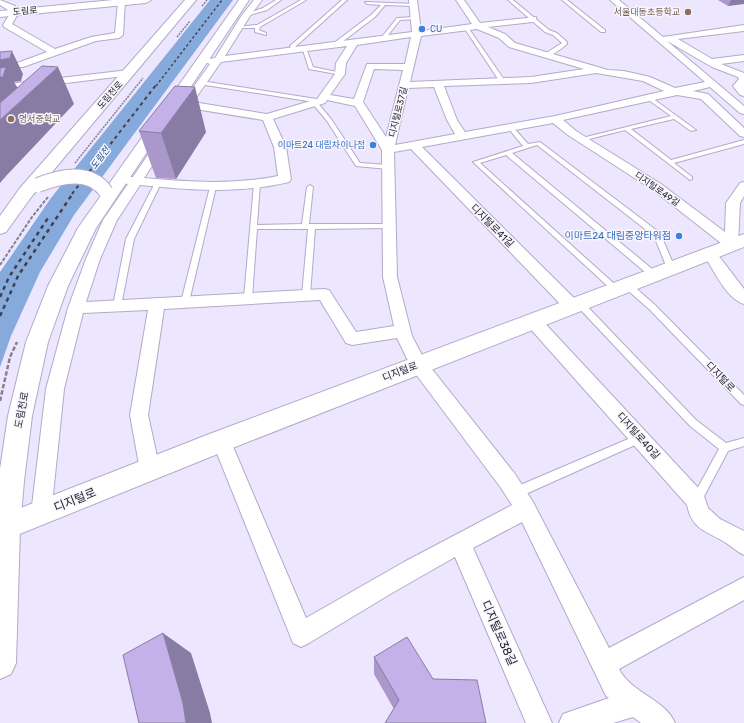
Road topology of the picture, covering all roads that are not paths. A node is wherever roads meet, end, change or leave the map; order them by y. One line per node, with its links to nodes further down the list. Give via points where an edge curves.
1 (146, 0): 11 (main road, 도림로)
2 (258, 0): 16 (street)
3 (279, 0): 16 (lane, via 265,9)
4 (304, 0): 21 (lane)
5 (345, 0): 34 (lane, via 292,47)
6 (460, 0): 22 (street)
7 (510, 0): 20 (lane)
8 (564, 0): 26 (lane)
9 (614, 0): 31 (street)
10 (0, 2): 17 (street)
11 (122, 2): 17 (main road, 도림로); 35 (street, via 119,36 94,39)
12 (196, 3): 42 (main road, 도림천로)
13 (367, 3): 15 (lane)
14 (414, 3): 15 (lane); 19 (street, 디지털로37길)
15 (384, 4): 33 (lane, via 373,16)
16 (245, 7): 23 (street); 38 (main road, 도림천로)
17 (15, 12): 18 (main road, 도림로); 35 (street, via 7,25)
18 (0, 14)
19 (415, 18): 27 (street, 디지털로37길); 29 (lane, via 399,19)
20 (533, 19): 22 (street); 36 (lane, via 565,43)
21 (258, 26): 23 (lane); 28 (lane, via 256,31)
22 (478, 26): 24 (street); 36 (street, via 502,36 512,45)
23 (239, 27): 38 (street)
24 (466, 27): 27 (street); 44 (lane)
25 (744, 28): 30 (street)
26 (603, 30)
27 (417, 33): 29 (street); 40 (street, 디지털로37길)
28 (264, 34)
29 (383, 38): 32 (street)
30 (670, 38): 31 (street); 39 (street)
31 (659, 39): 48 (street)
32 (354, 42): 33 (street); 43 (street, via 341,64)
33 (336, 44): 34 (street)
34 (299, 49): 38 (street); 43 (lane, via 312,68)
35 (55, 52): 46 (street, via 16,64 34,72)
36 (545, 56): 41 (street)
37 (744, 58): 39 (street)
38 (210, 61): 45 (street); 75 (main road, 도림천로)
39 (711, 63): 52 (street, via 741,75 744,79 738,86)
40 (409, 67): 49 (street, 디지털로37길); 55 (street, via 370,66)
41 (598, 70): 44 (street); 51 (street, via 646,79)
42 (129, 72): 46 (street, via 56,85); 81 (main road, 도림천로)
43 (340, 74): 54 (street)
44 (502, 81): 47 (street)
45 (201, 83): 54 (lane); 56 (street)
46 (35, 84): 50 (street)
47 (438, 84): 49 (street); 65 (street, via 452,120)
48 (711, 84): 51 (street); 57 (street)
49 (404, 85): 70 (street, 디지털로37길)
50 (0, 88)
51 (672, 91): 53 (street); 64 (street, via 704,96)
52 (744, 93)
53 (648, 97): 59 (lane); 60 (street)
54 (320, 100): 55 (street); 58 (street); 73 (lane, via 329,120 358,165)
55 (358, 103): 70 (street)
56 (186, 104): 58 (street); 75 (street)
57 (743, 110)
58 (267, 117): 77 (street, via 280,147 285,179)
59 (675, 117): 62 (lane); 63 (lane)
60 (555, 119): 61 (street); 66 (street, 디지털로49길)
61 (510, 127): 65 (street); 69 (lane)
62 (626, 128): 66 (lane); 72 (lane)
63 (693, 130)
64 (744, 134)
65 (462, 136): 68 (street)
66 (581, 138): 87 (street, 디지털로49길)
67 (744, 142): 72 (lane)
68 (413, 145): 70 (street); 96 (street, 디지털로41길)
69 (527, 146): 71 (lane); 89 (lane, via 538,143 657,235)
70 (388, 150): 73 (street, 디지털로37길)
71 (507, 152): 89 (lane); 90 (lane, via 476,162)
72 (670, 162): 74 (lane)
73 (388, 167): 83 (street, 디지털로37길)
74 (690, 178)
75 (129, 180): 76 (street); 82 (main road, 도림천로); 98 (street, via 93,259)
76 (158, 183): 79 (street); 97 (lane, via 130,239)
77 (257, 184): 79 (street); 84 (lane)
78 (744, 186): 87 (street, via 732,203 735,217 731,231)
79 (213, 187): 94 (lane)
80 (310, 187): 85 (lane)
81 (39, 190): 82 (main road, bridge, via 63,177 81,177 96,180 104,186); 86 (main road, 도림천로)
82 (107, 195): 111 (main road, 도림천로, via 58,286 37,342 20,416)
83 (389, 226): 85 (lane); 100 (street, 디지털로37길, via 390,277)
84 (253, 227): 85 (lane); 92 (lane)
85 (308, 227): 91 (lane)
86 (0, 228)
87 (737, 242): 88 (main road, 디지털로)
88 (710, 254): 89 (main road, 디지털로); 93 (street, via 732,286)
89 (663, 272): 90 (main road, 디지털로)
90 (622, 287): 96 (main road, 디지털로); 102 (lane, 디지털로, via 652,307)
91 (306, 295): 92 (street); 100 (street, via 324,294 352,338)
92 (248, 298): 94 (street)
93 (744, 298)
94 (185, 302): 95 (street)
95 (157, 303): 97 (street); 107 (street, via 139,415)
96 (575, 305): 99 (main road, 디지털로); 106 (lane, via 693,423)
97 (117, 306): 98 (street)
98 (76, 308): 110 (street, via 55,389)
99 (533, 321): 101 (main road, 디지털로); 103 (street, 디지털로40길)
100 (403, 331): 101 (street, 디지털로37길)
101 (418, 364): 104 (main road, 디지털로); 109 (street)
102 (744, 401)
103 (640, 438): 108 (street, 디지털로40길); 109 (lane)
104 (221, 441): 107 (main road, 디지털로); 112 (street, via 301,635)
105 (744, 442): 106 (lane)
106 (725, 448): 108 (lane)
107 (150, 470): 110 (main road, 디지털로)
108 (696, 500): 113 (street, 디지털로40길, via 700,514 712,526 731,534)
109 (521, 501): 112 (street); 116 (street)
110 (41, 514): 111 (main road, 디지털로)
111 (3, 528): 115 (main road, 도림천로)
112 (460, 543): 118 (street, 디지털로38길)
113 (744, 544)
114 (744, 588): 116 (street)
115 (0, 663)
116 (604, 664): 117 (street, via 616,687)
117 (636, 703): 119 (street); 120 (street)
118 (538, 723)
119 (572, 723)
120 (662, 723)

